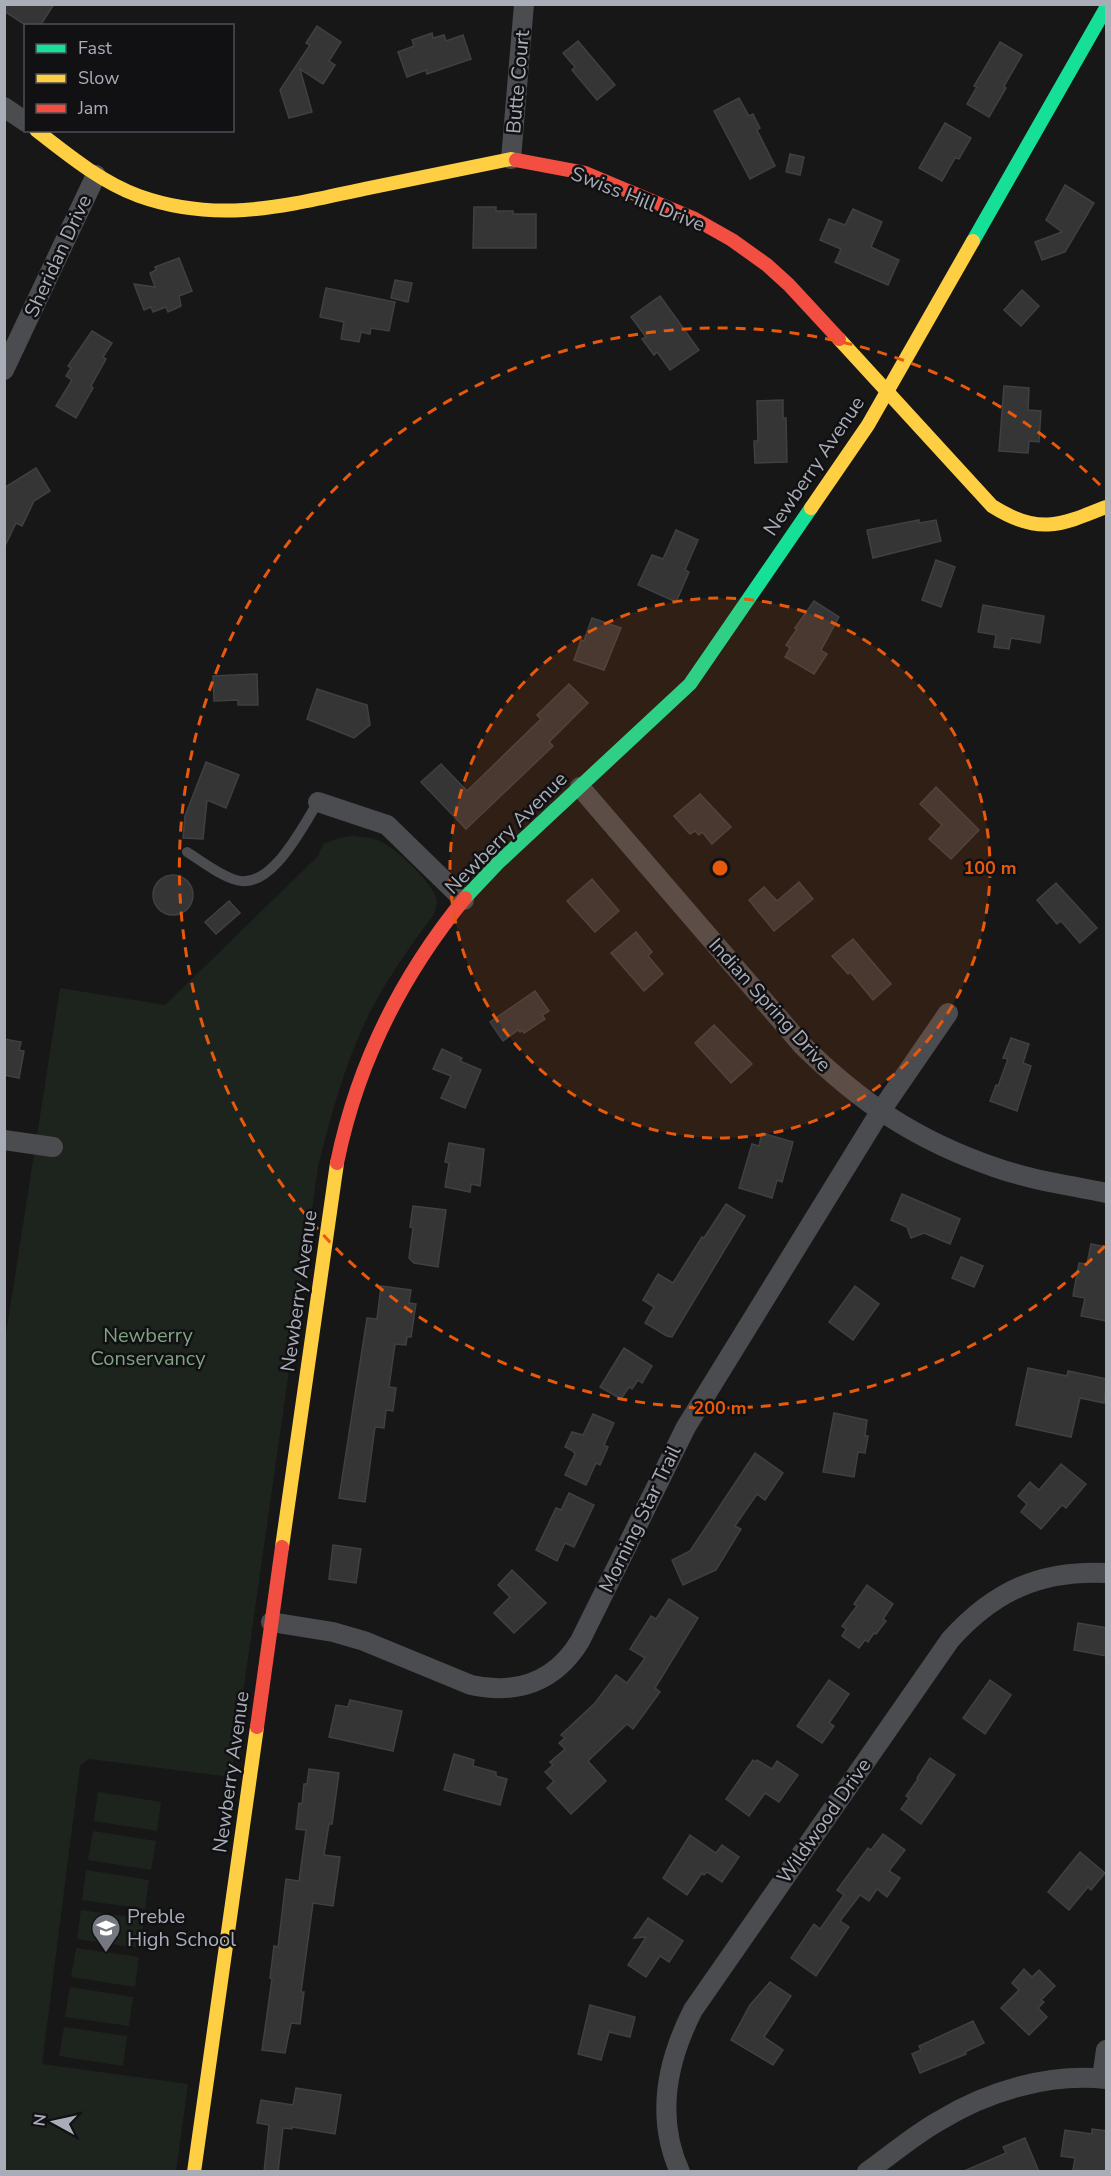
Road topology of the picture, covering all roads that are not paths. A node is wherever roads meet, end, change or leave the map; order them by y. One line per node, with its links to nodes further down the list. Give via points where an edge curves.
1 (524, 4): 6 (street, Butte Court)
2 (1107, 8): 9 (street, Newberry Avenue)
3 (4, 107): 4 (street)
4 (24, 122)
5 (39, 132): 7 (street, Swiss Hill Drive)
6 (512, 159): 7 (street, Swiss Hill Drive, via 269,209 233,212 168,205 136,195); 9 (street, Swiss Hill Drive, via 585,173 694,219 732,240 789,285)
7 (96, 175): 8 (street, Sheridan Drive)
8 (4, 370)
9 (886, 392): 10 (street, Swiss Hill Drive, via 992,506 1007,517 1043,526 1071,521); 11 (street, Newberry Avenue, via 868,425 690,684)
10 (1107, 507)
11 (580, 787): 14 (street, Newberry Avenue, via 498,862); 16 (street, Indian Spring Drive, via 802,1045)
12 (318, 802): 13 (lane, via 289,849 256,880 238,882); 14 (street, via 387,825)
13 (188, 852)
14 (464, 900): 21 (street, Newberry Avenue, via 421,957 395,1001 358,1085 344,1135 335,1174)
15 (948, 1013): 16 (street, Morning Star Trail)
16 (880, 1112): 19 (street, Indian Spring Drive, via 953,1152 996,1168); 21 (street, Morning Star Trail, via 686,1427 580,1641 560,1666 525,1686 489,1689 364,1641)
17 (4, 1140): 18 (street)
18 (53, 1147)
19 (1107, 1193)
20 (1107, 1573): 25 (street, Wildwood Drive, via 1058,1575 1030,1582 988,1604 950,1640 693,2010 671,2063 667,2093 670,2140)
21 (271, 1622): 24 (street, Newberry Avenue)
22 (1107, 2050): 23 (street)
23 (1104, 2078): 26 (street, via 1034,2083 1000,2092 937,2121)
24 (194, 2172)
25 (680, 2172)
26 (867, 2172)

